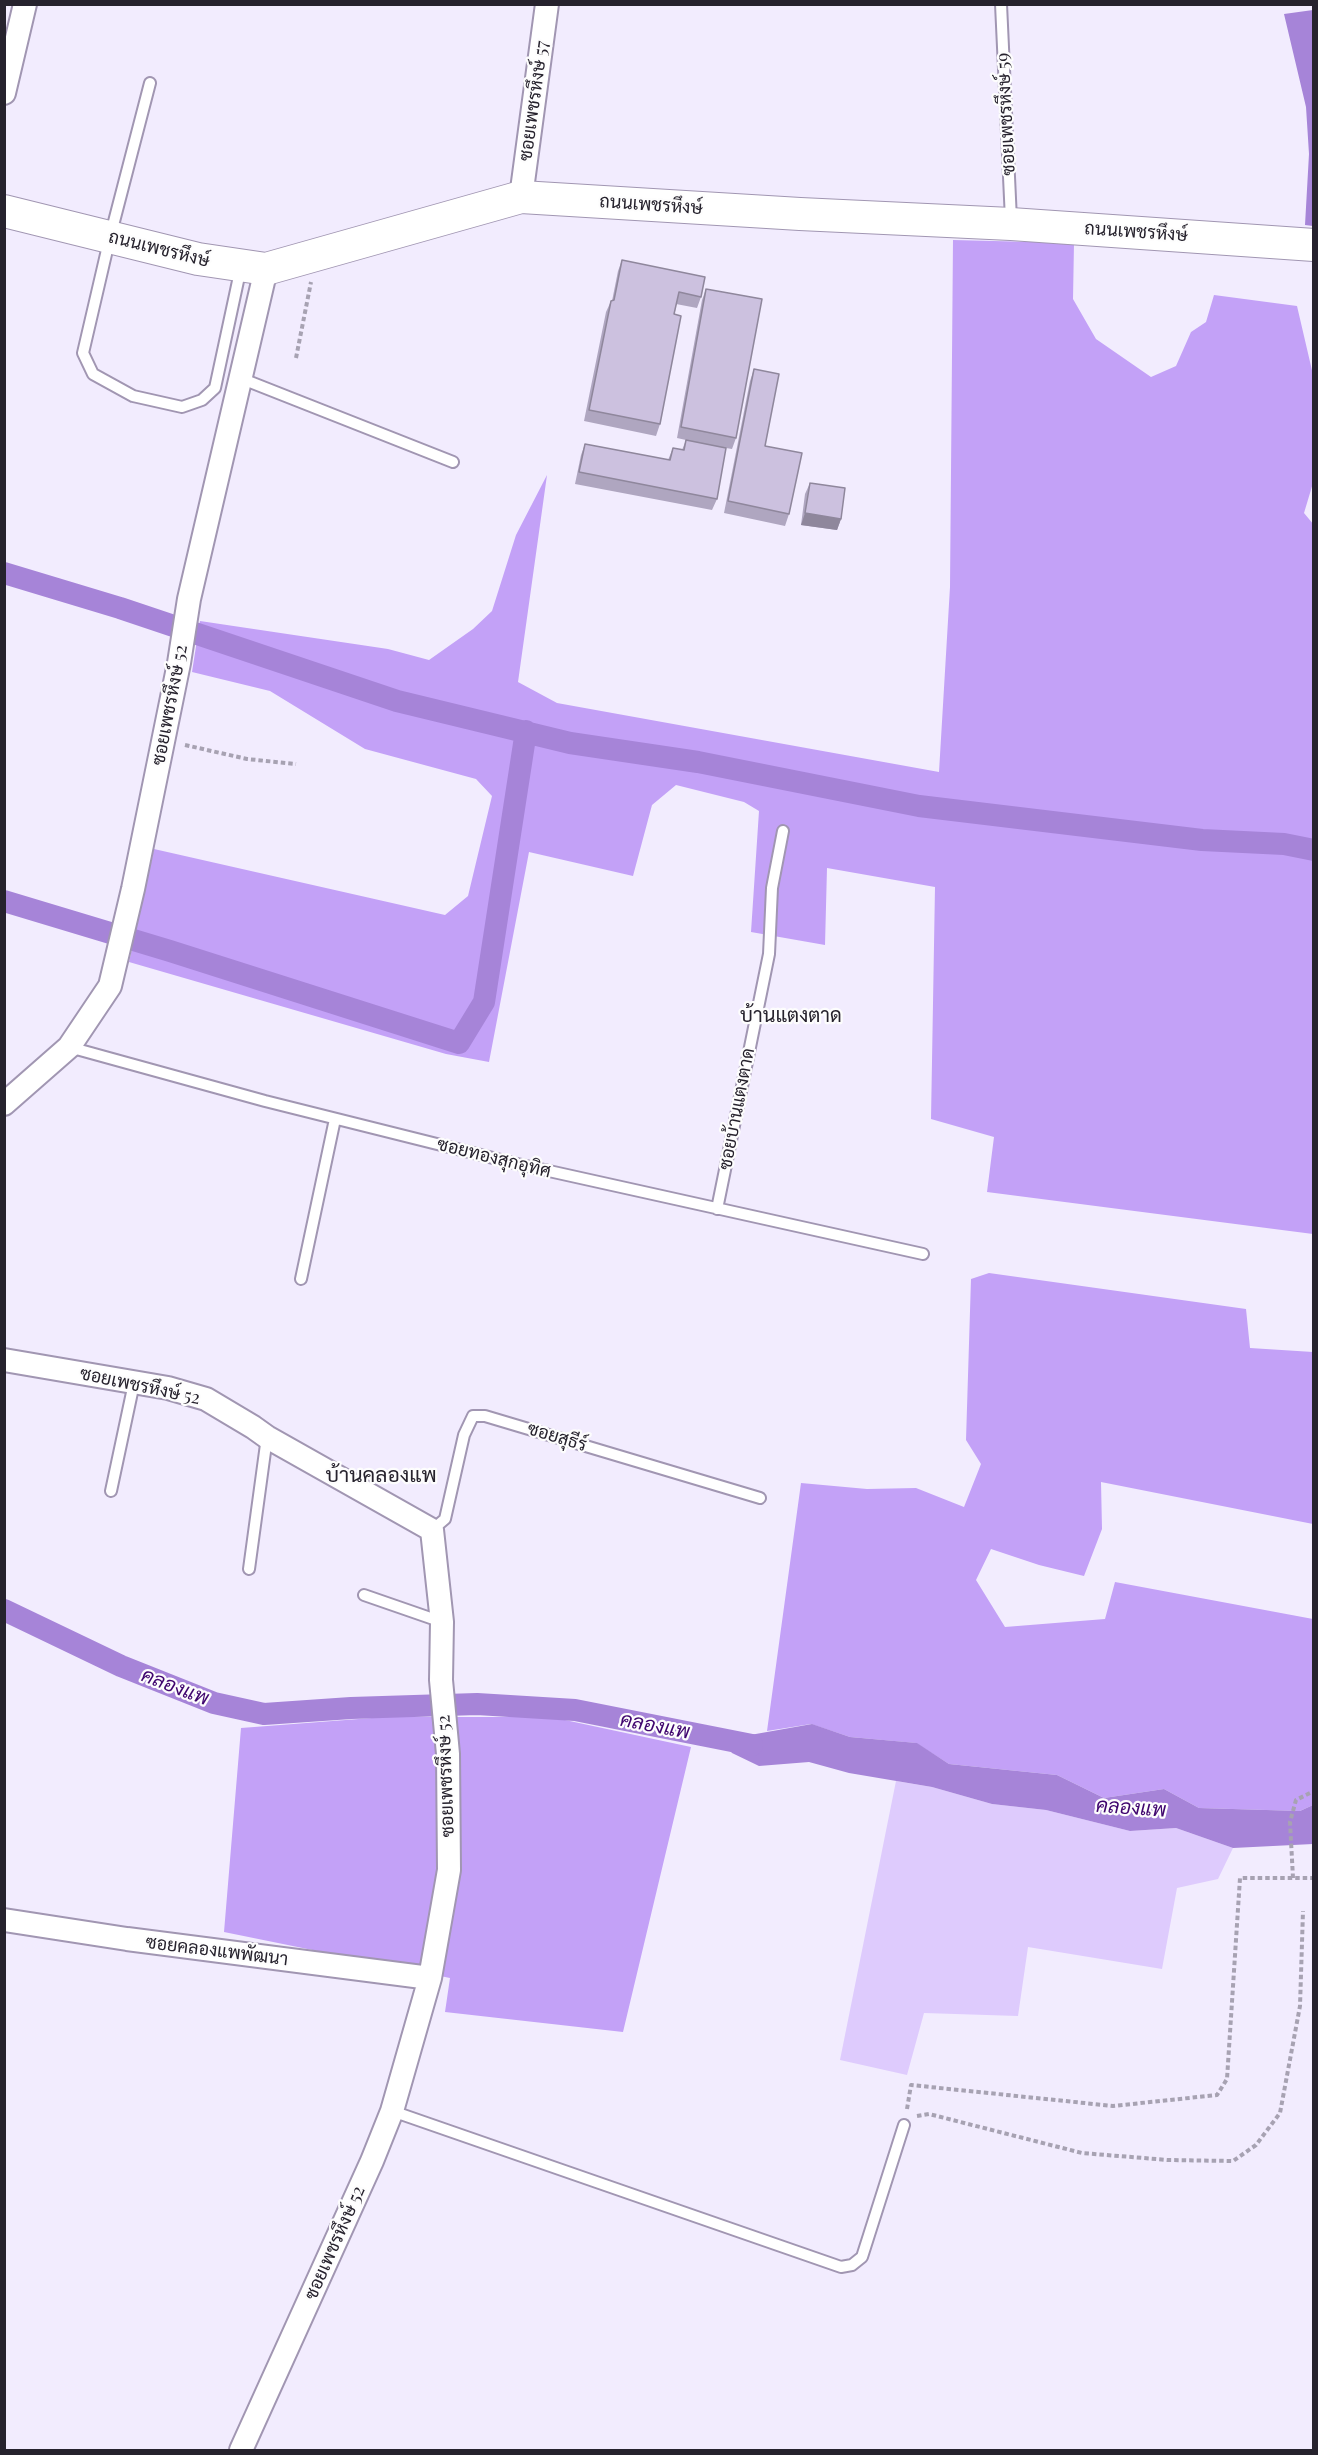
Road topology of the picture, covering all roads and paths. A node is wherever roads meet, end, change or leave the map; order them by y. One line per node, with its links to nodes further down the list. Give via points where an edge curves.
1 (25, 4): 5 (street)
2 (548, 4): 6 (street, ซอยเพชรหึงษ์ 57)
3 (1001, 4): 8 (lane, ซอยเพชรหึงษ์ 59)
4 (150, 83): 9 (lane)
5 (4, 93)
6 (521, 197): 8 (main road, ถนนเพชรหึงษ์); 11 (main road, ถนนเพชรหึงษ์)
7 (4, 211): 9 (main road, ถนนเพชรหึงษ์)
8 (1011, 224): 10 (main road, ถนนเพชรหึงษ์)
9 (110, 237): 12 (main road, ถนนเพชรหึงษ์); 12 (lane, via 83,353 93,374 133,396 182,407 202,400 215,388)
10 (1314, 245)
11 (316, 255): 12 (main road, ถนนเพชรหึงษ์); 13 (path)
12 (254, 268): 14 (street, ซอยเพชรหึงษ์ 52)
13 (296, 358)
14 (239, 378): 15 (lane); 16 (street, ซอยเพชรหึงษ์ 52)
15 (453, 462)
16 (163, 741): 17 (path, via 247,759); 19 (street, ซอยเพชรหึงษ์ 52, via 111,983)
17 (296, 764)
18 (783, 831): 22 (lane, ซอยบ้านแตงตาด, via 772,888 769,954)
19 (69, 1047): 20 (street, ซอยเพชรหึงษ์ 52); 21 (lane, ซอยทองสุกอุทิศ)
20 (4, 1104)
21 (335, 1119): 22 (lane, ซอยทองสุกอุทิศ); 24 (lane)
22 (717, 1209): 23 (lane, ซอยทองสุกอุทิศ)
23 (923, 1254)
24 (301, 1279)
25 (4, 1360): 26 (street, ซอยเพชรหึงษ์ 52)
26 (134, 1383): 27 (street, ซอยเพชรหึงษ์ 52, via 206,1399); 28 (lane)
27 (267, 1437): 30 (street, ซอยเพชรหึงษ์ 52); 31 (lane)
28 (111, 1491)
29 (760, 1498): 30 (lane, ซอยสุธีร์, via 485,1416 473,1416 464,1435 445,1519)
30 (432, 1530): 33 (street, ซอยเพชรหึงษ์ 52)
31 (249, 1569)
32 (364, 1595): 33 (lane)
33 (442, 1622): 39 (street, ซอยเพชรหึงษ์ 52, via 448,1870)
34 (1314, 1791): 35 (path, via 1296,1800 1290,1822)
35 (1293, 1878): 36 (path); 41 (path, via 1240,1878 1227,2079 1217,2095 1113,2106 911,2085)
36 (1314, 1878)
37 (1304, 1911): 41 (path, via 1300,2006 1280,2114 1256,2145 1233,2161 1082,2152 929,2114 915,2116)
38 (4, 1920): 39 (street, ซอยคลองแพพัฒนา)
39 (430, 1978): 40 (street, ซอยเพชรหึงษ์ 52)
40 (392, 2111): 41 (lane, via 841,2267 862,2257); 42 (street, ซอยเพชรหึงษ์ 52)
41 (904, 2125)
42 (241, 2451)

